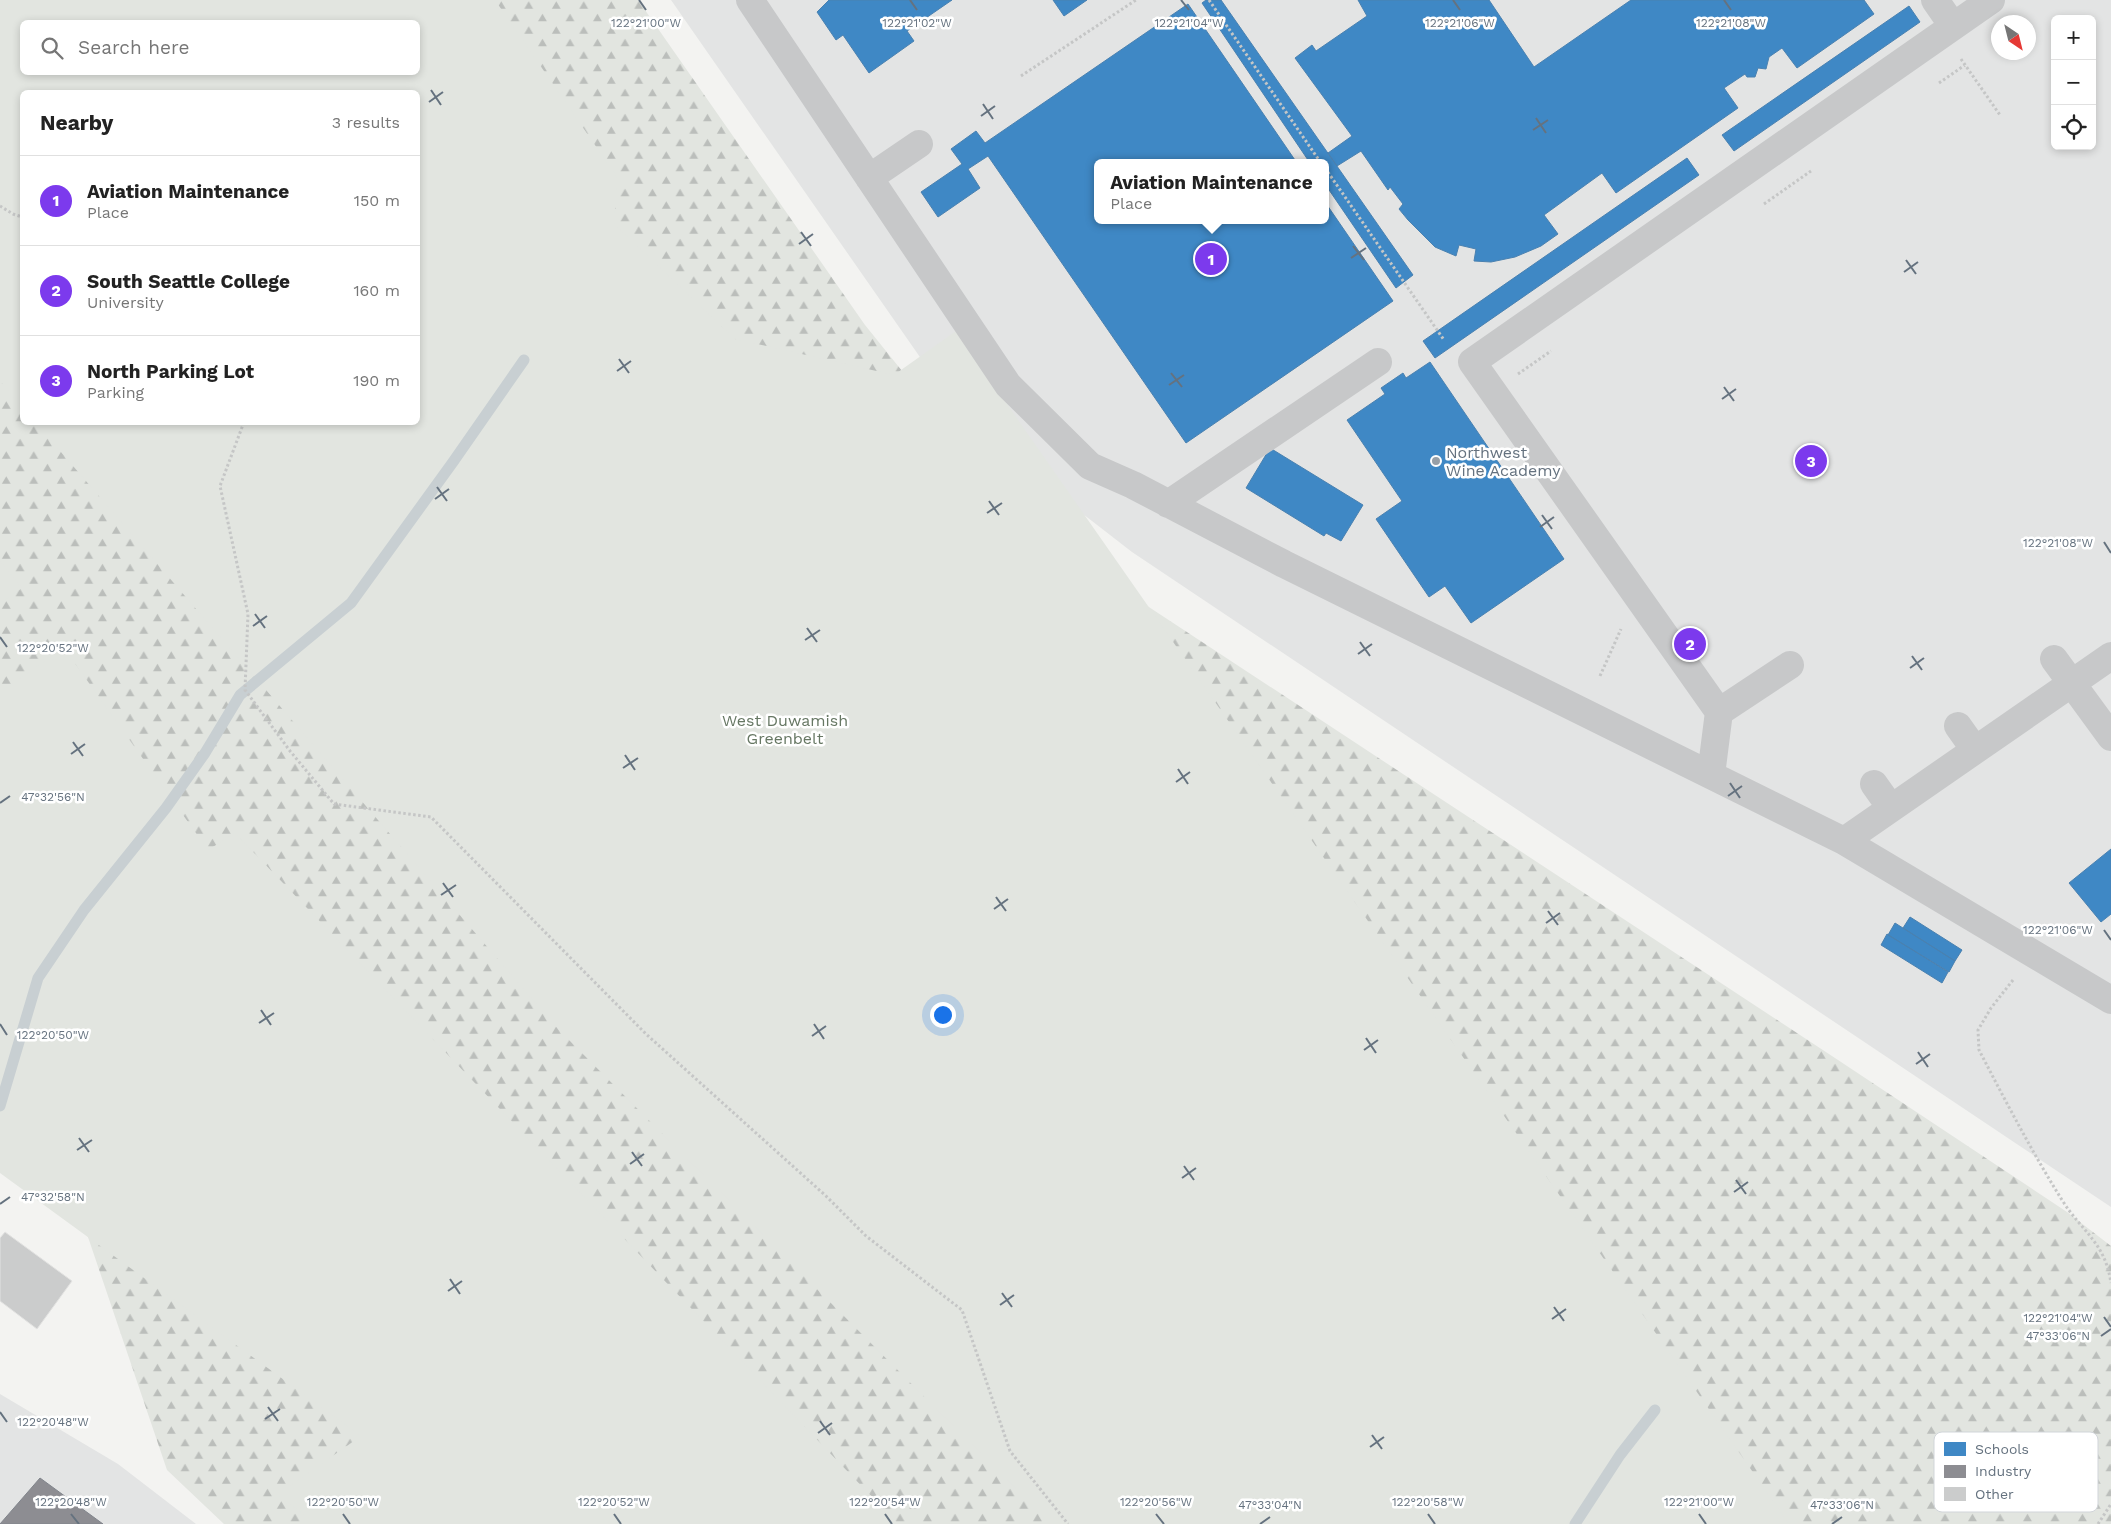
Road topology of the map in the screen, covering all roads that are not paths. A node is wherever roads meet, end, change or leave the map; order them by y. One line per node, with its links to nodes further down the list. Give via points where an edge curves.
1 (750, 0): 6 (lane)
2 (1935, 0): 4 (lane)
3 (1991, 0): 4 (lane)
4 (1953, 26): 13 (lane, via 1472,362)
5 (919, 144): 6 (lane)
6 (869, 178): 8 (lane, via 1008,385 1090,466)
7 (1378, 362): 8 (lane)
8 (1168, 504): 17 (lane)
9 (2111, 656): 12 (lane)
10 (2054, 659): 12 (lane)
11 (1790, 664): 13 (lane)
12 (2071, 683): 15 (lane); 16 (lane)
13 (1719, 712): 17 (lane)
14 (1958, 726): 16 (lane)
15 (2111, 737)
16 (1975, 750): 19 (lane)
17 (1711, 775): 20 (lane)
18 (1874, 784): 19 (lane)
19 (1891, 808): 20 (lane)
20 (1844, 841): 21 (lane)
21 (2111, 1000)

